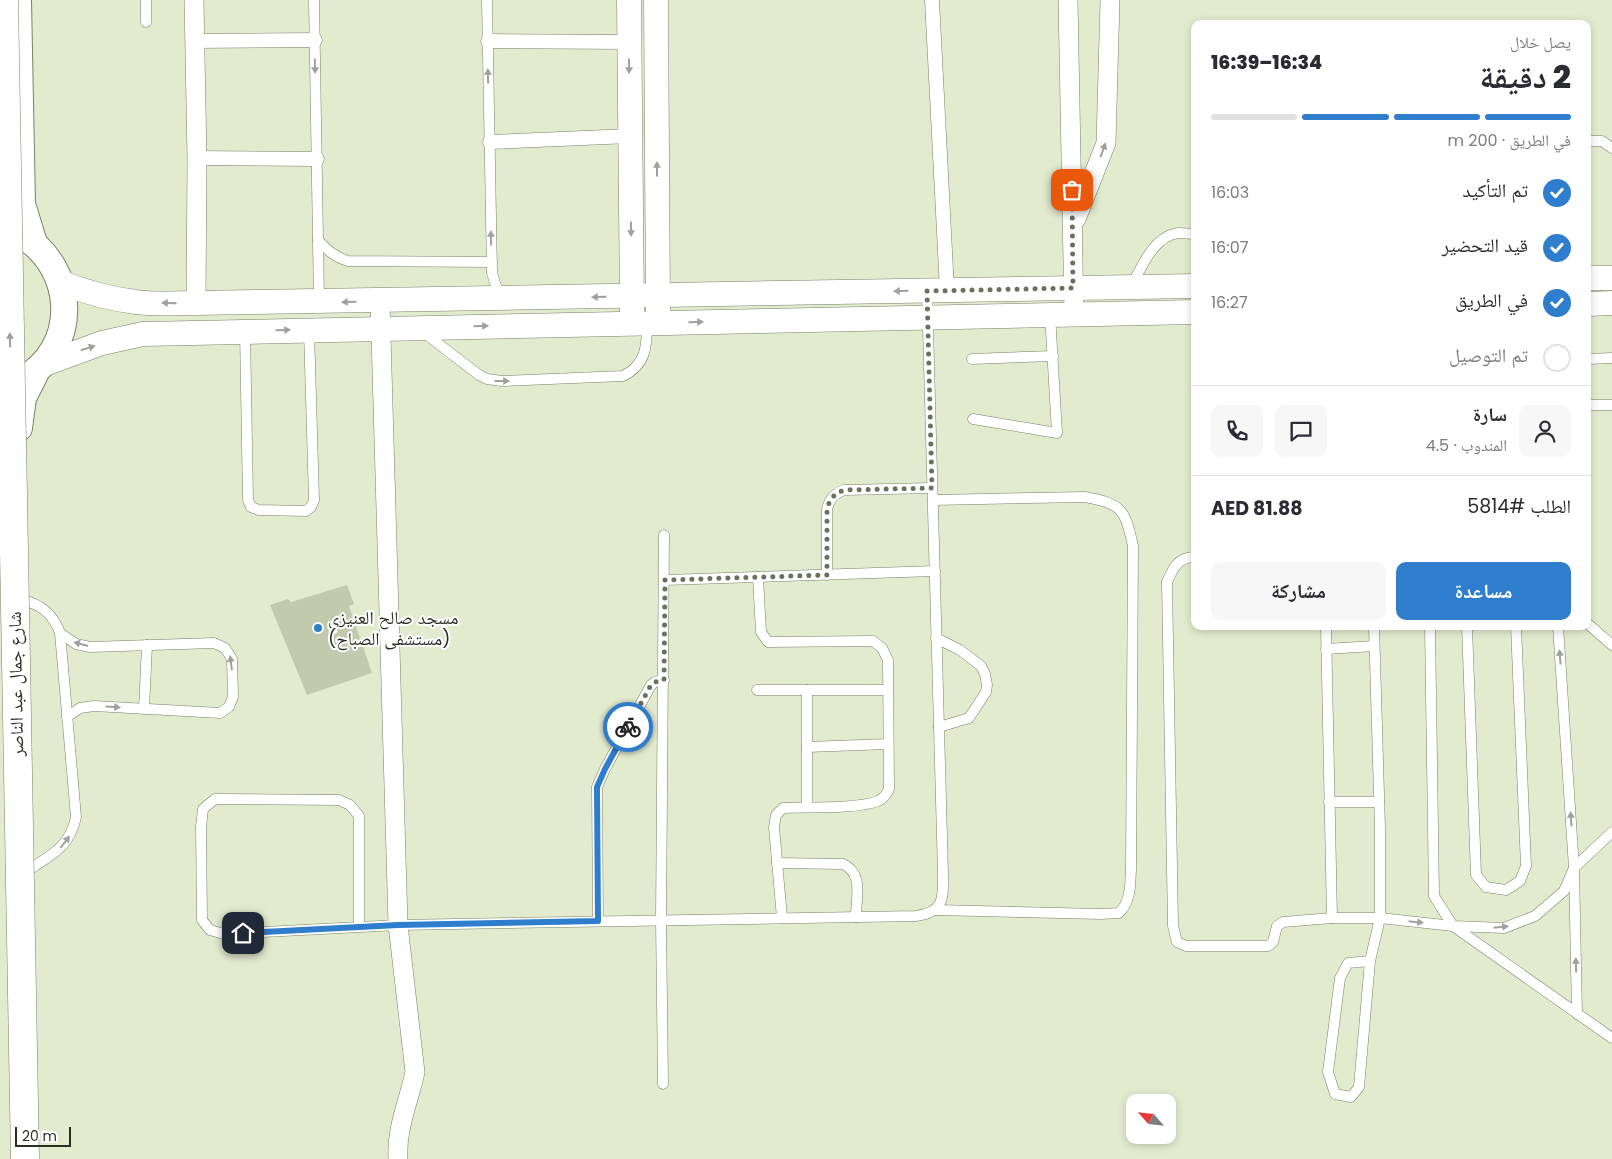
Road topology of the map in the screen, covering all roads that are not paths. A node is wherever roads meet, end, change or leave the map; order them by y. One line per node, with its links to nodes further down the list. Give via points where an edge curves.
1 (4, 0): 117 (highway, شارع جمال عبد الناصر, one-way to 1, bridge)
2 (18, 0): 27 (main road, via 22,204)
3 (146, 0): 12 (lane)
4 (194, 0): 14 (street)
5 (314, 0): 13 (lane)
6 (487, 0): 15 (lane)
7 (629, 0): 16 (street)
8 (656, 0): 38 (street, one-way to 8)
9 (932, 0): 35 (street)
10 (1068, 0): 24 (street)
11 (1110, 0): 24 (street, one-way to 11, via 1106,143)
12 (146, 22)
13 (315, 40): 14 (street); 22 (lane, one-way to 22)
14 (194, 41): 21 (street)
15 (488, 41): 16 (street); 19 (lane, one-way to 15)
16 (629, 42): 17 (street, one-way to 17)
17 (630, 136): 19 (street); 37 (street, one-way to 37)
18 (1591, 141): 20 (lane, via 1602,141)
19 (490, 142): 28 (lane, one-way to 19)
20 (1612, 148)
21 (197, 158): 22 (street); 43 (street)
22 (317, 160): 26 (lane)
23 (0, 227): 27 (main road, via 21,234)
24 (1072, 228): 34 (street)
25 (1191, 234): 33 (lane, via 1178,233 1157,244)
26 (318, 240): 28 (lane, via 334,255 348,261); 42 (lane)
27 (34, 243): 31 (main road, via 54,267)
28 (492, 262): 39 (lane, via 496,286)
29 (1591, 278): 30 (street)
30 (1612, 278)
31 (60, 282): 43 (street, one-way to 31, via 138,303 92,294); 60 (main road, via 64,297 62,328 49,356)
32 (1191, 286): 33 (street)
33 (1131, 287): 34 (street)
34 (1073, 288): 35 (street); 48 (street)
35 (937, 290): 36 (street, one-way to 36); 49 (lane)
36 (742, 294): 38 (street); 50 (street)
37 (632, 296): 38 (street); 39 (street, one-way to 39); 51 (street)
38 (658, 296): 51 (street)
39 (508, 299): 40 (street)
40 (438, 300): 41 (street); 52 (street)
41 (380, 301): 42 (street, one-way to 42); 53 (street)
42 (319, 302): 43 (street)
43 (196, 303)
44 (1612, 303): 45 (street)
45 (1591, 304)
46 (1191, 312): 48 (street)
47 (1050, 314): 48 (street); 49 (street); 56 (lane)
48 (1074, 314)
49 (928, 317): 50 (street); 65 (lane)
50 (744, 320): 51 (street, one-way to 50)
51 (645, 323): 52 (street, one-way to 51); 52 (lane, one-way to 51, via 479,375 502,381 623,376 643,357 647,346)
52 (430, 327): 53 (street)
53 (381, 328): 54 (street); 110 (street)
54 (309, 329): 55 (street, one-way to 54); 55 (lane, via 314,500 306,512 259,510 251,507 248,500)
55 (245, 330): 60 (street, one-way to 55, via 102,343 142,334)
56 (1053, 356): 58 (lane); 64 (lane, via 1057,433)
57 (1612, 358): 59 (lane)
58 (972, 359)
59 (1591, 359)
60 (39, 368): 61 (main road); 73 (main road, via 23,398 19,422)
61 (0, 388)
62 (1591, 405): 63 (lane)
63 (1612, 405)
64 (973, 419)
65 (932, 488): 66 (lane); 70 (lane, via 844,490 832,497 827,510)
66 (933, 500): 69 (lane); 103 (lane, via 1085,497 1102,500 1118,508 1126,517 1133,546 1131,870 1130,896 1125,908 1120,913 1101,914)
67 (664, 535): 72 (lane)
68 (1191, 557): 106 (lane, via 1174,566 1167,582 1173,926 1178,942 1186,946 1268,946 1283,922)
69 (935, 572): 70 (lane); 82 (lane)
70 (827, 575): 71 (lane)
71 (758, 577): 72 (lane); 90 (lane, via 762,632 768,642 873,641 882,648 888,660)
72 (665, 580): 87 (lane)
73 (22, 600): 81 (lane, via 32,602 50,614); 102 (main road)
74 (1591, 627): 84 (lane)
75 (1326, 630): 86 (lane)
76 (1374, 630): 85 (lane)
77 (1430, 630): 111 (lane, via 1434,896)
78 (1468, 630): 79 (lane, via 1476,875 1486,887 1506,890 1520,881 1526,866)
79 (1516, 630)
80 (1558, 630): 101 (lane, one-way to 80)
81 (60, 633): 83 (lane, one-way to 81, via 83,646); 92 (lane)
82 (936, 638): 93 (lane); 93 (lane, via 981,666 987,685 969,718)
83 (147, 645): 91 (lane); 91 (lane, one-way to 83, via 220,713 229,707 233,696 232,659 220,645)
84 (1612, 645)
85 (1374, 646): 86 (lane); 97 (lane)
86 (1326, 649): 96 (lane)
87 (664, 680): 108 (lane); 109 (lane, via 651,685 597,787)
88 (757, 690): 89 (lane)
89 (807, 690): 90 (lane); 95 (lane)
90 (888, 690): 94 (lane)
91 (144, 709): 92 (lane, one-way to 91, via 87,706)
92 (67, 716): 102 (lane, one-way to 92, via 62,847 74,826 76,817)
93 (939, 727): 103 (lane, via 943,895)
94 (888, 744): 95 (lane); 98 (lane, via 888,789 884,797 855,805)
95 (807, 747): 98 (lane)
96 (1329, 802): 97 (lane); 106 (lane)
97 (1380, 802): 107 (lane)
98 (807, 807): 100 (lane, via 783,808 776,815)
99 (1612, 832): 101 (lane)
100 (778, 863): 104 (lane, via 843,864 852,868 857,878); 105 (lane)
101 (1574, 868): 111 (lane, one-way to 101, via 1504,928 1535,916 1564,891); 114 (lane, one-way to 101)
102 (27, 871): 118 (main road)
103 (936, 910): 104 (lane, via 916,916)
104 (856, 917): 105 (lane)
105 (782, 918): 108 (lane)
106 (1332, 918): 107 (lane)
107 (1380, 918): 111 (lane, one-way to 111); 113 (lane)
108 (661, 920): 109 (lane); 116 (lane)
109 (598, 921): 110 (lane)
110 (398, 925): 112 (lane); 119 (street, via 414,1072 398,1135)
111 (1453, 926): 114 (lane)
112 (359, 927): 112 (lane, via 359,816 350,805 339,800 215,799 203,809 200,827 202,920 210,930 224,934)
113 (1370, 961): 113 (lane, via 1359,1086 1351,1097 1335,1094 1328,1072 1340,978 1348,963)
114 (1577, 1014): 115 (lane)
115 (1612, 1038)
116 (663, 1084)
117 (25, 1159)
118 (32, 1159)
119 (398, 1159)

